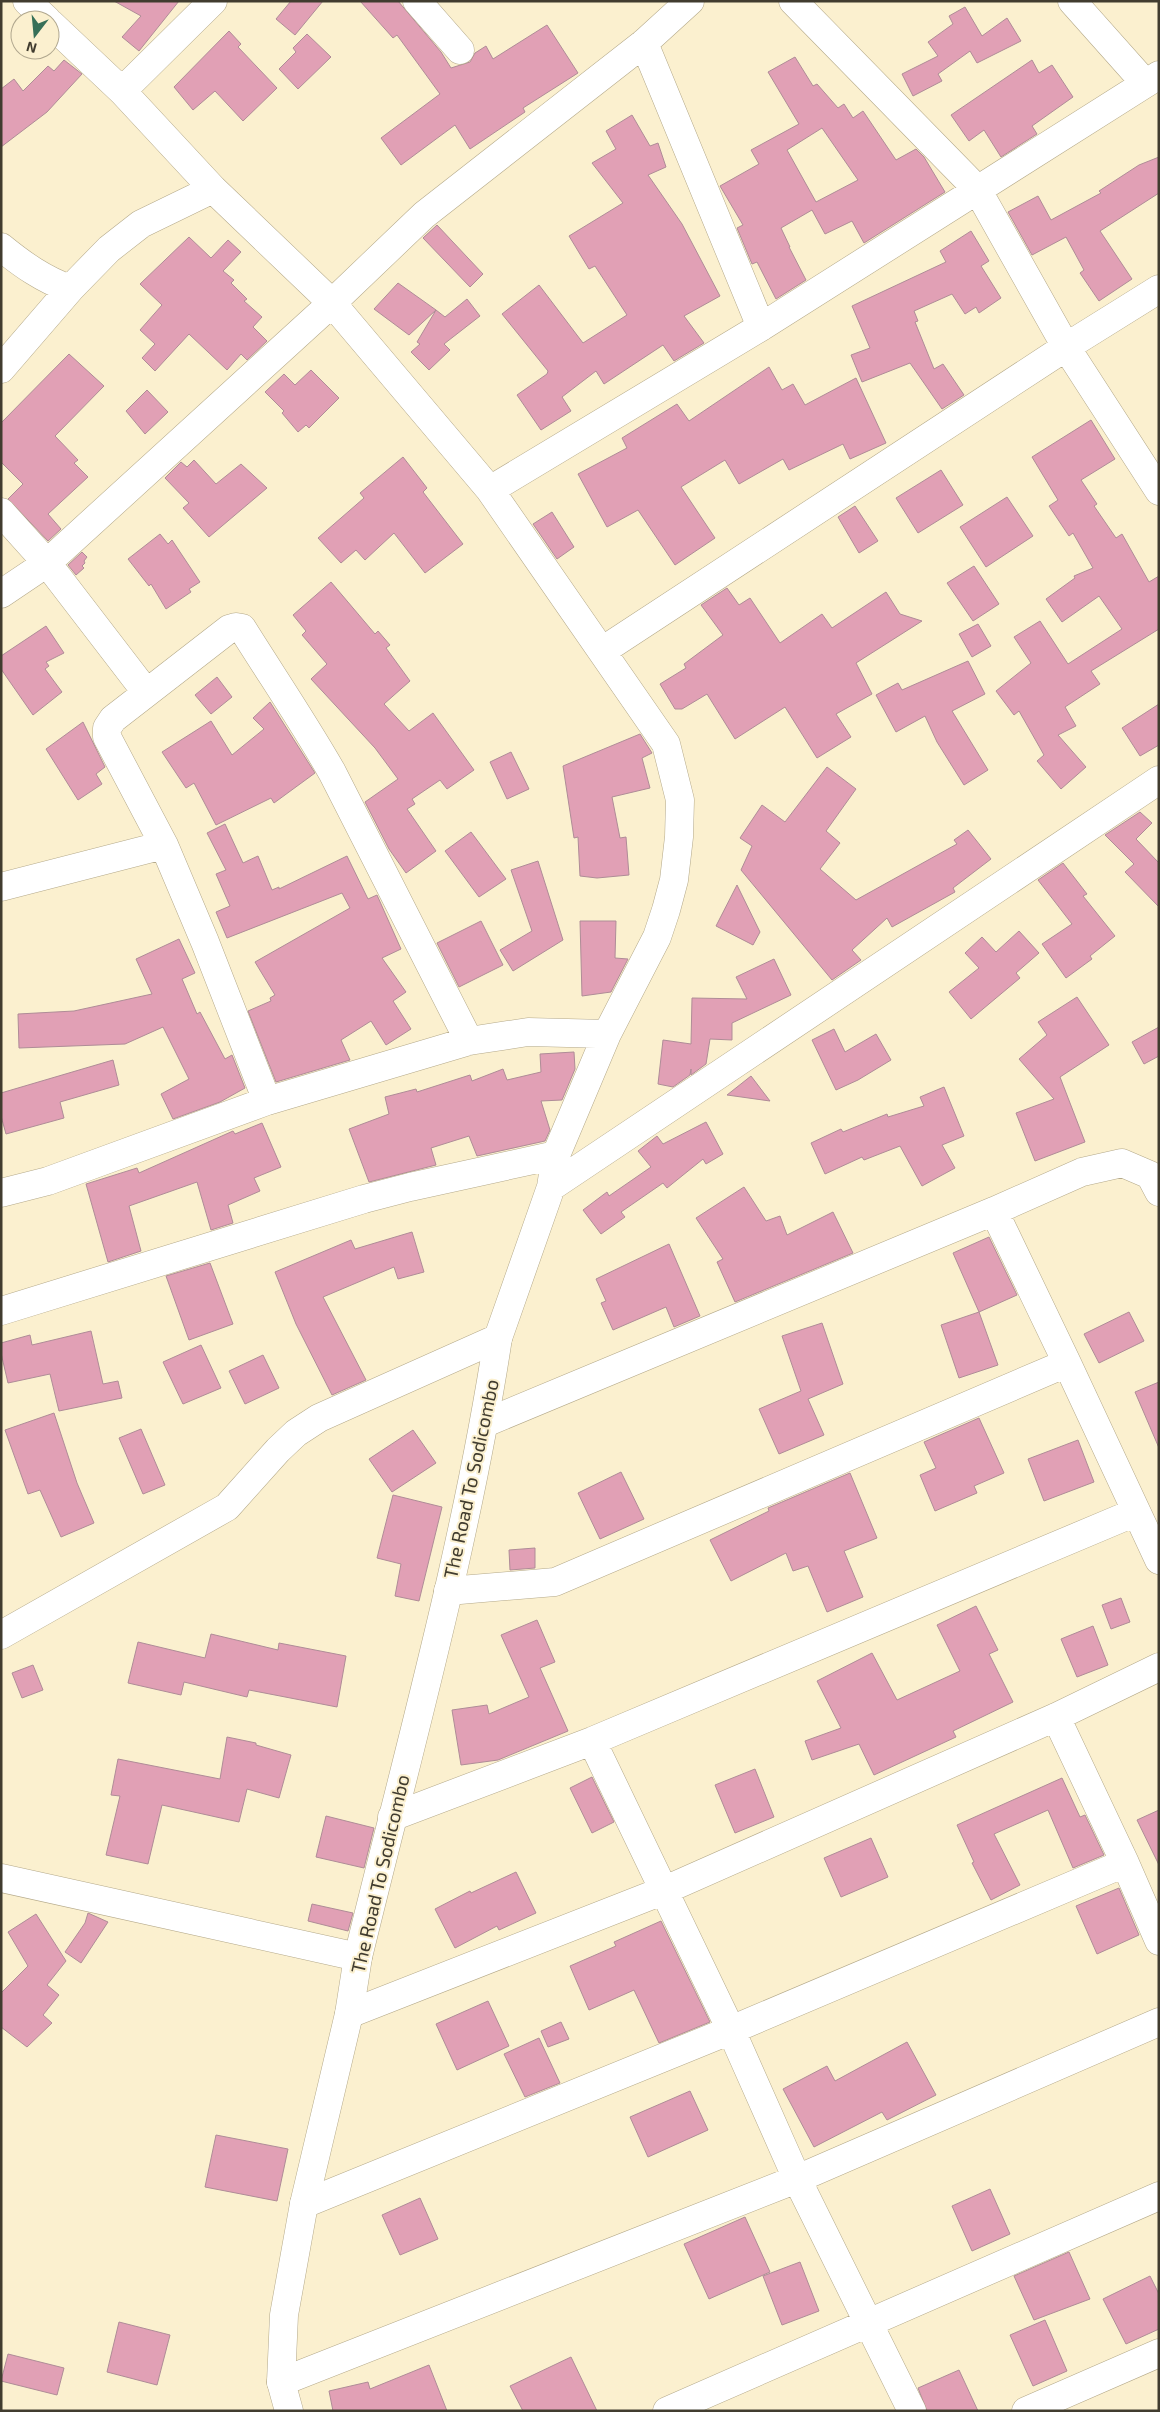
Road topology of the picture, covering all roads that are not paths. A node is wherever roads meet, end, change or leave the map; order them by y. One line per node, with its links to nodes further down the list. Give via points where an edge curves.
1 (27, 1): 7 (street)
2 (213, 1): 12 (street)
3 (417, 1): 10 (street)
4 (690, 1): 9 (street)
5 (793, 1): 14 (street)
6 (1072, 1): 11 (street)
7 (36, 10)
8 (60, 33): 12 (street, The Road To Sodicombo)
9 (644, 43): 18 (street, via 424,215); 19 (street)
10 (460, 50)
11 (1152, 79): 14 (street)
12 (122, 92): 13 (street, The Road To Sodicombo)
13 (213, 189): 16 (street, via 141,224 109,249); 18 (street, The Road To Sodicombo)
14 (977, 189): 19 (street); 20 (street)
15 (1, 247): 16 (street, via 28,269)
16 (70, 289): 21 (street)
17 (1159, 289): 20 (street)
18 (332, 303): 22 (street, The Road To Sodicombo); 25 (street)
19 (761, 327): 22 (street)
20 (1066, 347): 23 (street); 27 (street)
21 (1, 369)
22 (490, 490): 27 (street, The Road To Sodicombo)
23 (1158, 490)
24 (1, 512): 25 (street)
25 (47, 563): 26 (street); 28 (street)
26 (1, 594)
27 (602, 651): 32 (street, The Road To Sodicombo, via 666,744 680,800 674,880 666,910 657,937)
28 (146, 692): 30 (street, via 113,719 107,728 107,737); 33 (street, via 229,629 242,628 308,728)
29 (1159, 780): 36 (street)
30 (164, 845): 31 (street); 34 (street)
31 (1, 886)
32 (608, 1034): 33 (street, via 528,1032); 35 (street, The Road To Sodicombo)
33 (469, 1041): 34 (street)
34 (267, 1101): 38 (street, via 48,1180)
35 (556, 1155): 36 (street, The Road To Sodicombo); 40 (street, via 364,1199)
36 (551, 1187): 41 (street, The Road To Sodicombo)
37 (1159, 1192): 39 (street, via 1150,1175 1122,1163 1082,1172)
38 (1, 1193)
39 (994, 1211): 42 (street); 43 (street)
40 (1, 1311)
41 (498, 1338): 43 (street, The Road To Sodicombo); 47 (street, via 319,1418 278,1450 227,1508)
42 (1067, 1363): 44 (street); 46 (street, via 555,1582)
43 (486, 1423): 46 (street, The Road To Sodicombo)
44 (1136, 1512): 45 (street); 50 (street)
45 (1159, 1560)
46 (448, 1591): 51 (street, The Road To Sodicombo)
47 (1, 1635)
48 (1159, 1667): 49 (street)
49 (1056, 1717): 52 (street); 54 (street)
50 (592, 1741): 51 (street); 54 (street)
51 (392, 1817): 56 (street, The Road To Sodicombo)
52 (1125, 1863): 55 (street); 59 (street)
53 (1, 1878): 56 (street)
54 (665, 1890): 57 (street); 59 (street)
55 (1159, 1941)
56 (358, 1957): 57 (street, The Road To Sodicombo)
57 (349, 2014): 62 (street, The Road To Sodicombo)
58 (1159, 2022): 60 (street)
59 (731, 2030): 60 (street); 62 (street)
60 (797, 2179): 63 (street); 65 (street)
61 (1159, 2196): 63 (street)
62 (304, 2204): 65 (street, The Road To Sodicombo, via 284,2315)
63 (868, 2323): 68 (street); 69 (street)
64 (1159, 2353): 66 (street)
65 (281, 2382): 67 (street, The Road To Sodicombo)
66 (1037, 2409)
67 (289, 2411)
68 (667, 2411)
69 (912, 2411)

